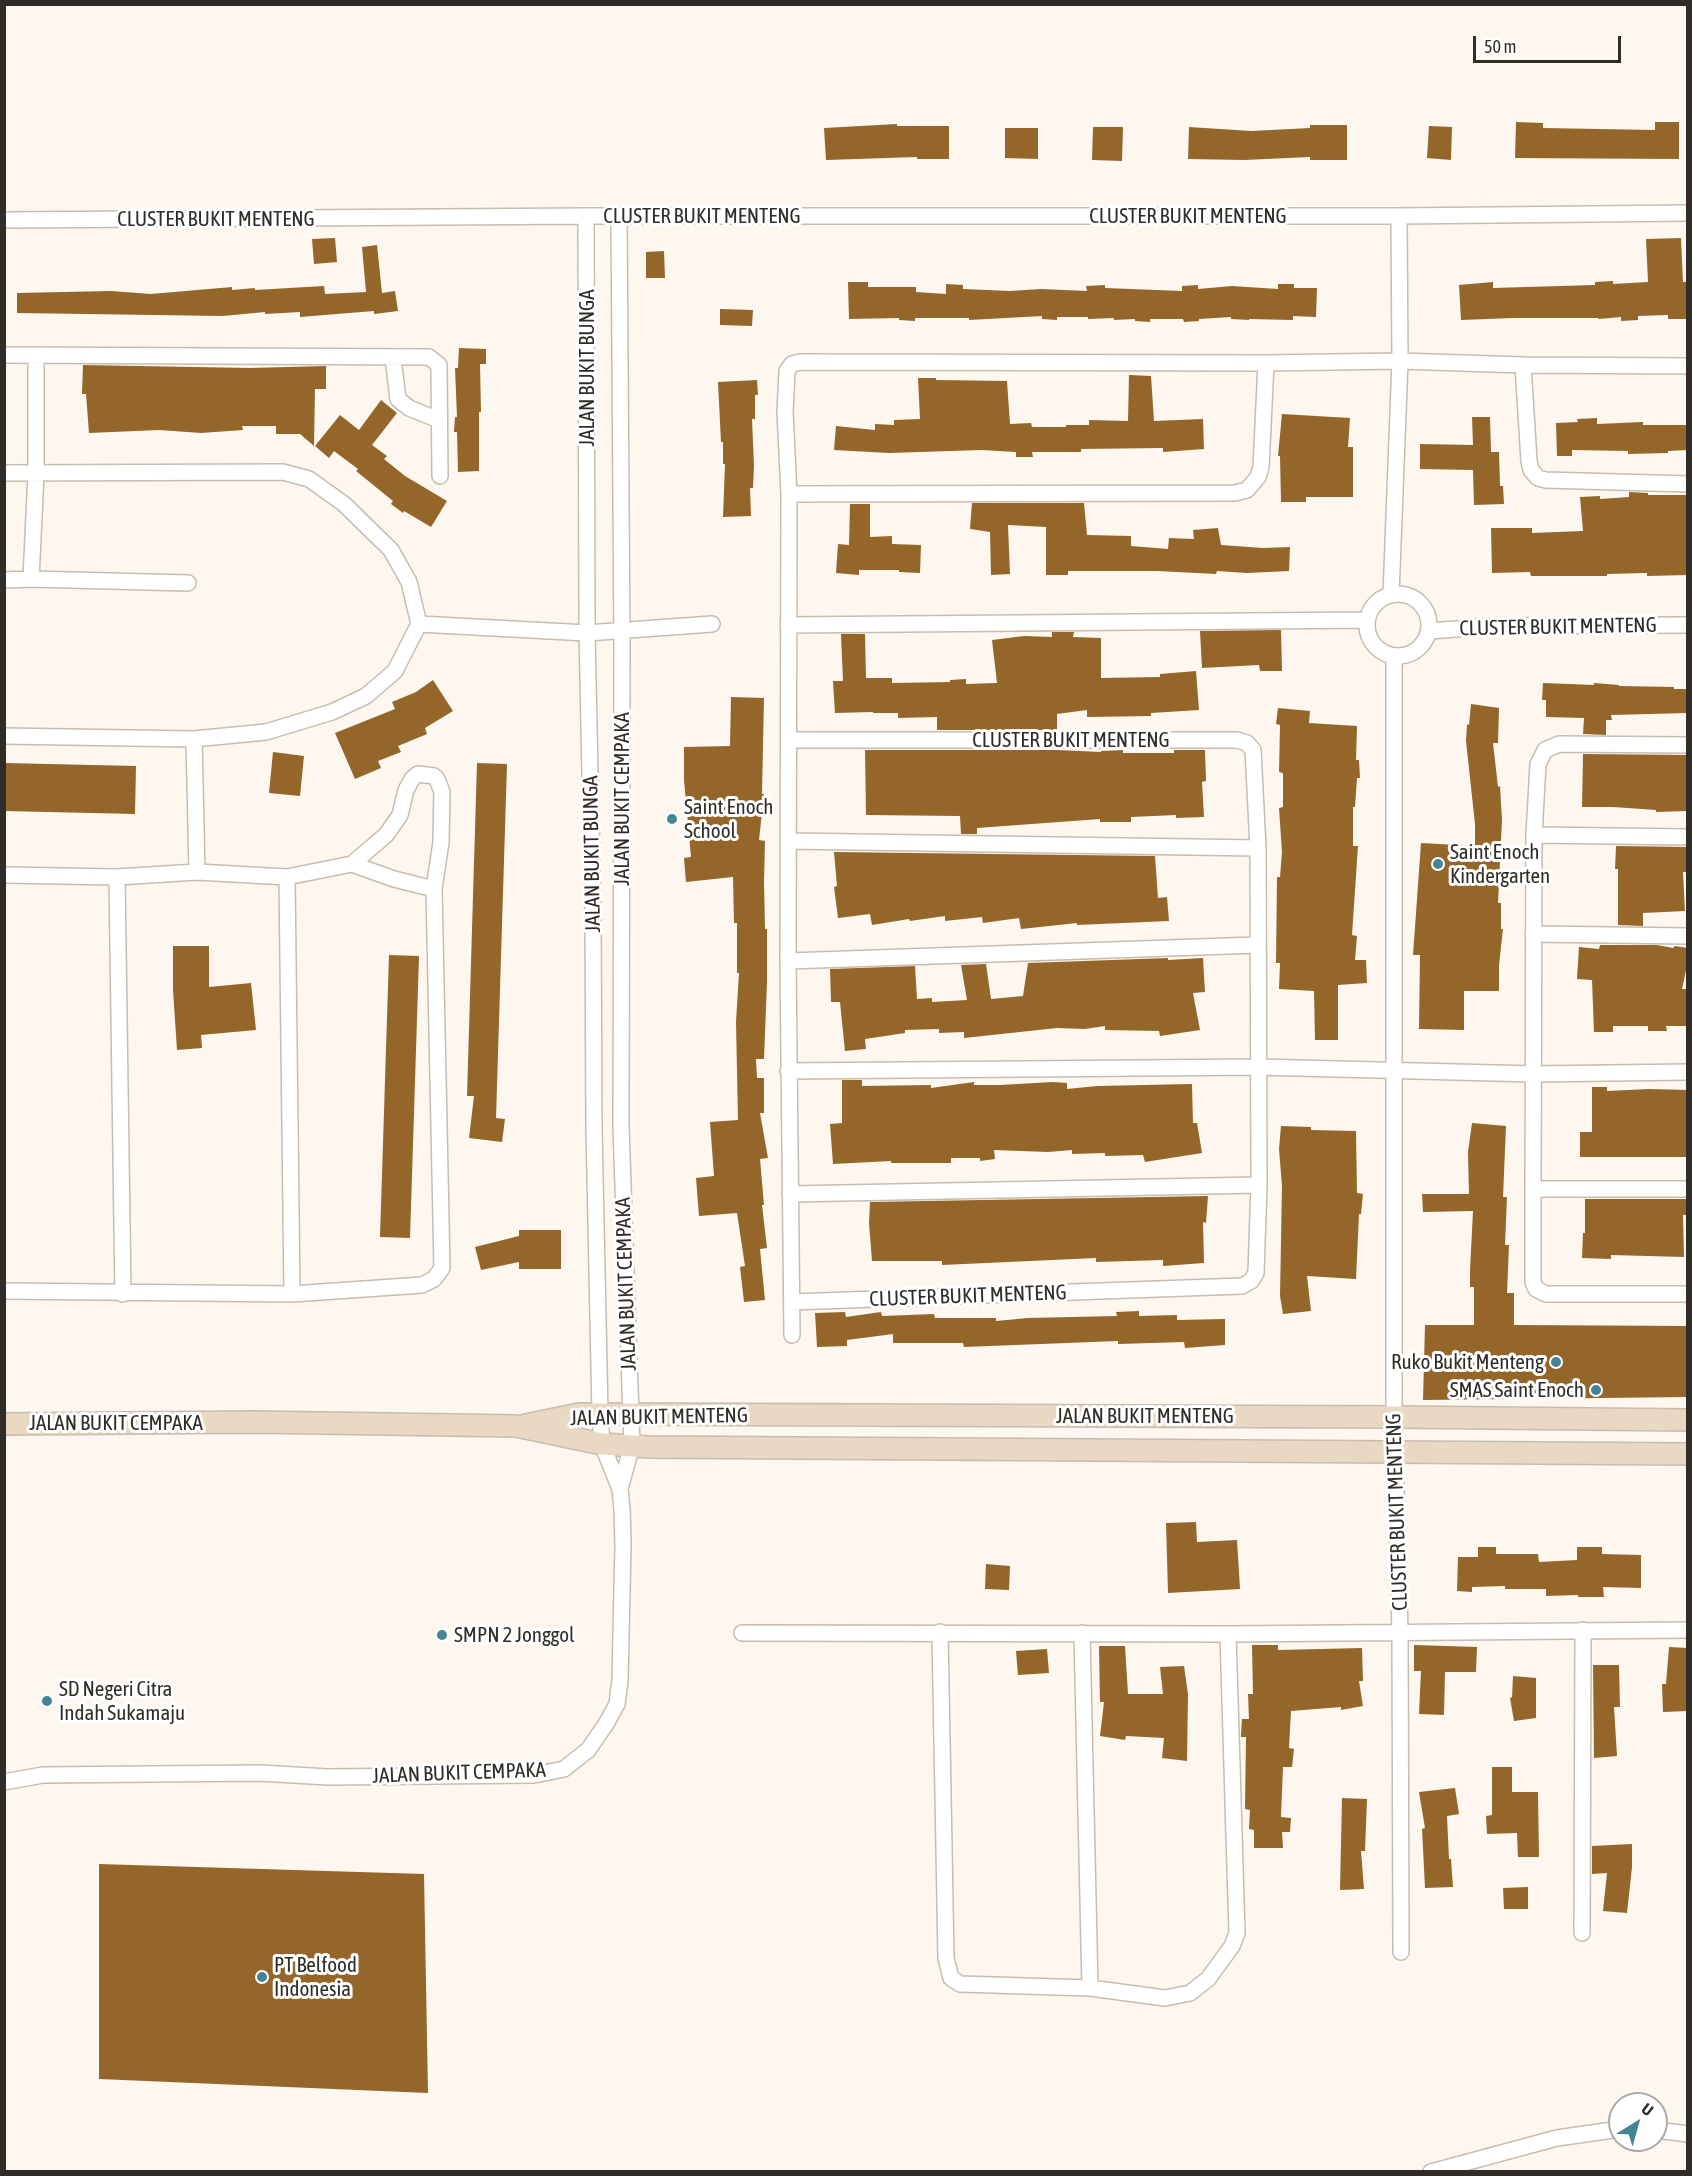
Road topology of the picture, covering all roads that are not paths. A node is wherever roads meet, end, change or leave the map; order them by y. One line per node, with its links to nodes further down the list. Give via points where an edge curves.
1 (1688, 213): 3 (street, CLUSTER BUKIT MENTENG)
2 (586, 216): 4 (street, CLUSTER BUKIT MENTENG); 5 (street, CLUSTER BUKIT MENTENG); 30 (street, JALAN BUKIT BUNGA)
3 (1399, 216): 4 (street, CLUSTER BUKIT MENTENG); 9 (street)
4 (619, 217): 28 (street, JALAN BUKIT CEMPAKA)
5 (4, 220)
6 (4, 355): 7 (street)
7 (36, 355): 8 (street); 15 (street)
8 (393, 358): 13 (street, via 398,399); 13 (street, via 426,356 440,365)
9 (1400, 361): 10 (street); 11 (street); 22 (street)
10 (1266, 363): 18 (street, via 1261,467 1247,490); 18 (street, via 792,364 787,371 785,412)
11 (1523, 365): 12 (street); 17 (street, via 1529,462 1538,478)
12 (1688, 366)
13 (439, 420): 16 (street)
14 (4, 473): 15 (street)
15 (36, 474): 19 (street); 24 (street, via 283,472 309,479 344,504 391,550 409,582)
16 (440, 476)
17 (1688, 484)
18 (789, 494): 26 (street)
19 (31, 579): 20 (street); 21 (street)
20 (4, 580)
21 (188, 583)
22 (1391, 595): 23 (street, via 1371,608); 29 (street, via 1415,599 1424,608)
23 (1367, 620): 26 (street); 31 (street, via 1372,643)
24 (419, 624): 30 (street); 33 (street, via 395,671 366,696 333,712 266,732)
25 (712, 624): 28 (street)
26 (789, 624): 34 (street)
27 (1688, 625): 29 (street, CLUSTER BUKIT MENTENG, via 1498,626)
28 (622, 631): 30 (street); 46 (street, JALAN BUKIT CEMPAKA)
29 (1430, 631): 31 (street, via 1416,652)
30 (587, 633): 47 (street, JALAN BUKIT BUNGA)
31 (1394, 657): 54 (street, CLUSTER BUKIT MENTENG)
32 (4, 736): 33 (street)
33 (194, 739): 41 (street)
34 (789, 740): 38 (street); 39 (street, CLUSTER BUKIT MENTENG, via 1237,740 1253,750)
35 (1688, 745): 36 (street, via 1559,744 1545,750 1538,764)
36 (1534, 835): 37 (street); 48 (street)
37 (1688, 837)
38 (789, 842): 39 (street); 51 (street)
39 (1258, 848): 50 (street, CLUSTER BUKIT MENTENG)
40 (352, 864): 44 (street); 45 (street); 45 (street, via 386,835 400,814 412,779 418,774 434,776 442,792)
41 (197, 872): 43 (street); 44 (street)
42 (4, 874): 43 (street)
43 (117, 877): 64 (street)
44 (287, 877): 65 (street)
45 (435, 889): 65 (street, via 442,1268 434,1279 422,1285)
46 (621, 912): 47 (street); 57 (street, JALAN BUKIT CEMPAKA)
47 (593, 913): 58 (street, JALAN BUKIT BUNGA)
48 (1533, 934): 49 (street); 56 (street)
49 (1688, 936)
50 (1257, 945): 51 (street); 52 (street, CLUSTER BUKIT MENTENG)
51 (788, 961): 53 (street)
52 (1258, 1067): 53 (street); 54 (street); 59 (street, CLUSTER BUKIT MENTENG)
53 (788, 1071): 62 (street)
54 (1394, 1072): 56 (street); 71 (street, CLUSTER BUKIT MENTENG)
55 (1688, 1072): 56 (street)
56 (1534, 1074): 60 (street)
57 (621, 1127): 58 (street); 70 (street, JALAN BUKIT CEMPAKA)
58 (594, 1128): 69 (street, JALAN BUKIT BUNGA)
59 (1259, 1185): 62 (street); 67 (street, CLUSTER BUKIT MENTENG, via 1256,1273 1242,1286)
60 (1533, 1189): 61 (street); 66 (street, via 1536,1289 1546,1294)
61 (1688, 1189)
62 (790, 1194): 67 (street)
63 (4, 1291): 64 (street)
64 (123, 1294): 65 (street)
65 (292, 1294)
66 (1688, 1294)
67 (792, 1302): 68 (street)
68 (792, 1335)
69 (600, 1414): 70 (street, JALAN BUKIT MENTENG); 74 (street, JALAN BUKIT MENTENG); 75 (street, JALAN BUKIT BUNGA)
70 (631, 1415): 71 (street, JALAN BUKIT MENTENG); 76 (street, JALAN BUKIT CEMPAKA)
71 (1394, 1417): 72 (street, JALAN BUKIT MENTENG); 77 (street, CLUSTER BUKIT MENTENG)
72 (1688, 1420)
73 (4, 1424): 74 (street, JALAN BUKIT CEMPAKA)
74 (516, 1426): 75 (street, JALAN BUKIT MENTENG)
75 (602, 1444): 76 (street, JALAN BUKIT MENTENG); 79 (street, JALAN BUKIT BUNGA)
76 (632, 1445): 77 (street, JALAN BUKIT MENTENG); 79 (street, JALAN BUKIT CEMPAKA)
77 (1395, 1451): 78 (street, JALAN BUKIT MENTENG); 82 (street, CLUSTER BUKIT MENTENG)
78 (1688, 1454)
79 (620, 1489): 87 (street, JALAN BUKIT CEMPAKA, via 623,1545 616,1704 588,1750 564,1769 534,1775 328,1777 260,1773 43,1774)
80 (1583, 1630): 81 (street); 82 (street); 88 (street)
81 (1688, 1630)
82 (1400, 1631): 86 (street); 89 (street, CLUSTER BUKIT MENTENG)
83 (940, 1632): 84 (street); 85 (street); 90 (street, via 946,1958 951,1978 960,1984)
84 (742, 1633)
85 (1082, 1634): 86 (street); 90 (street)
86 (1228, 1634): 90 (street, via 1237,1933 1232,1946 1208,1979 1190,1993 1165,1998)
87 (4, 1782)
88 (1582, 1933)
89 (1401, 1952)
90 (1090, 1988)
91 (1608, 2131): 94 (street, via 1557,2138)
92 (1668, 2132): 93 (street)
93 (1688, 2134)
94 (1431, 2172)

